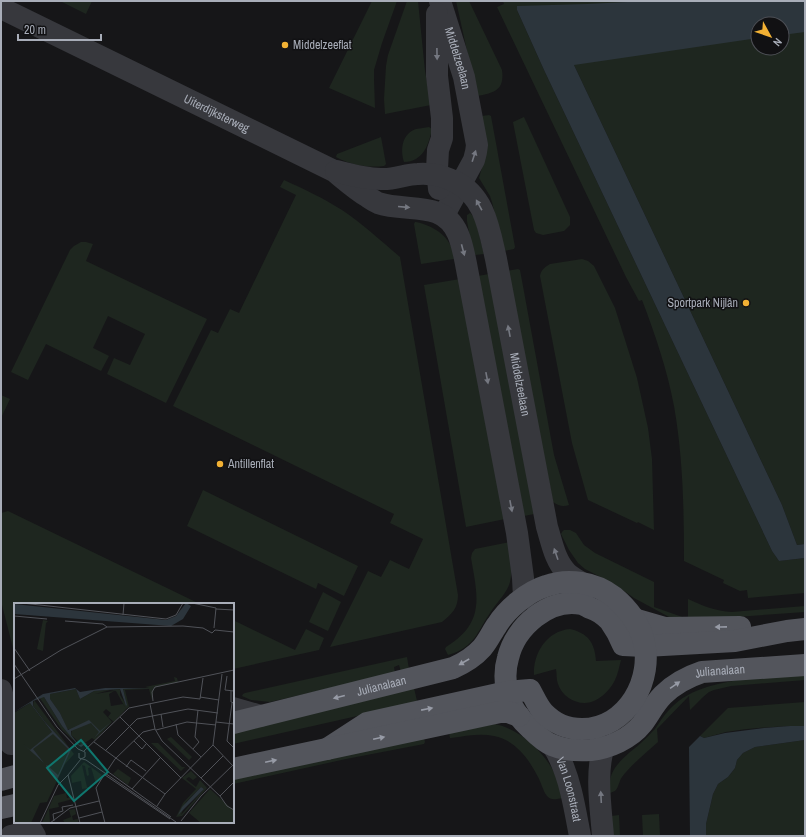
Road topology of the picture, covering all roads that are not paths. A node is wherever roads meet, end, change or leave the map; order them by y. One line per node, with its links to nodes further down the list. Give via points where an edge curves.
1 (436, 1): 5 (street, Middelzeelaan, one-way to 5, via 437,76 442,118)
2 (440, 1): 6 (street, Middelzeelaan, one-way to 2, via 474,160 477,145 464,77)
3 (1, 8): 4 (street, Uiterdijksterweg)
4 (334, 171): 5 (street, Middelzeelaan, via 382,179 417,174); 7 (street, Uiterdijksterweg, one-way to 7, via 377,202)
5 (438, 175): 6 (street, Middelzeelaan); 7 (street, Middelzeelaan)
6 (460, 184): 7 (street, Middelzeelaan); 8 (street, Middelzeelaan, one-way to 6, via 568,574 556,558 547,527 489,226 480,205 471,192)
7 (438, 213): 9 (street, Middelzeelaan, one-way to 9, via 452,224 458,234 466,264 517,533)
8 (580, 582): 9 (main road, Julianalaan, via 545,586); 10 (main road, Julianalaan, via 609,593)
9 (524, 598): 11 (main road); 18 (main road, Julianalaan, one-way to 18, via 505,614 475,655 453,668)
10 (634, 619): 12 (main road, one-way to 10, via 734,627 666,628); 13 (main road, Julianalaan)
11 (522, 629): 13 (main road, via 548,608 582,604 597,610 609,621 624,645); 16 (main road, via 508,657)
12 (796, 630): 13 (main road, via 735,641)
13 (645, 646): 20 (main road, Julianalaan, via 644,679 629,706)
14 (805, 665): 24 (main road, Julianalaan, one-way to 14, via 630,735 641,725 663,695 686,678 702,672)
15 (1, 690): 22 (street, via 7,714)
16 (507, 692): 19 (main road); 20 (main road, via 530,690 543,712 564,727 592,729); 25 (main road, one-way to 16, via 367,723)
17 (234, 708): 18 (street, Julianalaan)
18 (261, 716): 21 (main road, Julianalaan)
19 (519, 716): 23 (main road, via 541,738); 25 (main road, one-way to 19, via 500,712)
20 (617, 718): 24 (main road)
21 (234, 723)
22 (9, 745)
23 (552, 745): 24 (main road, Julianalaan, via 575,751); 33 (street, Van Loonstraat, via 565,769)
24 (604, 747): 34 (street, one-way to 24, via 600,770)
25 (327, 749): 26 (main road, one-way to 25)
26 (234, 768)
27 (14, 776): 28 (main road)
28 (1, 780)
29 (14, 805): 30 (main road)
30 (1, 808)
31 (33, 834): 32 (street)
32 (11, 836)
33 (580, 836)
34 (603, 836)

